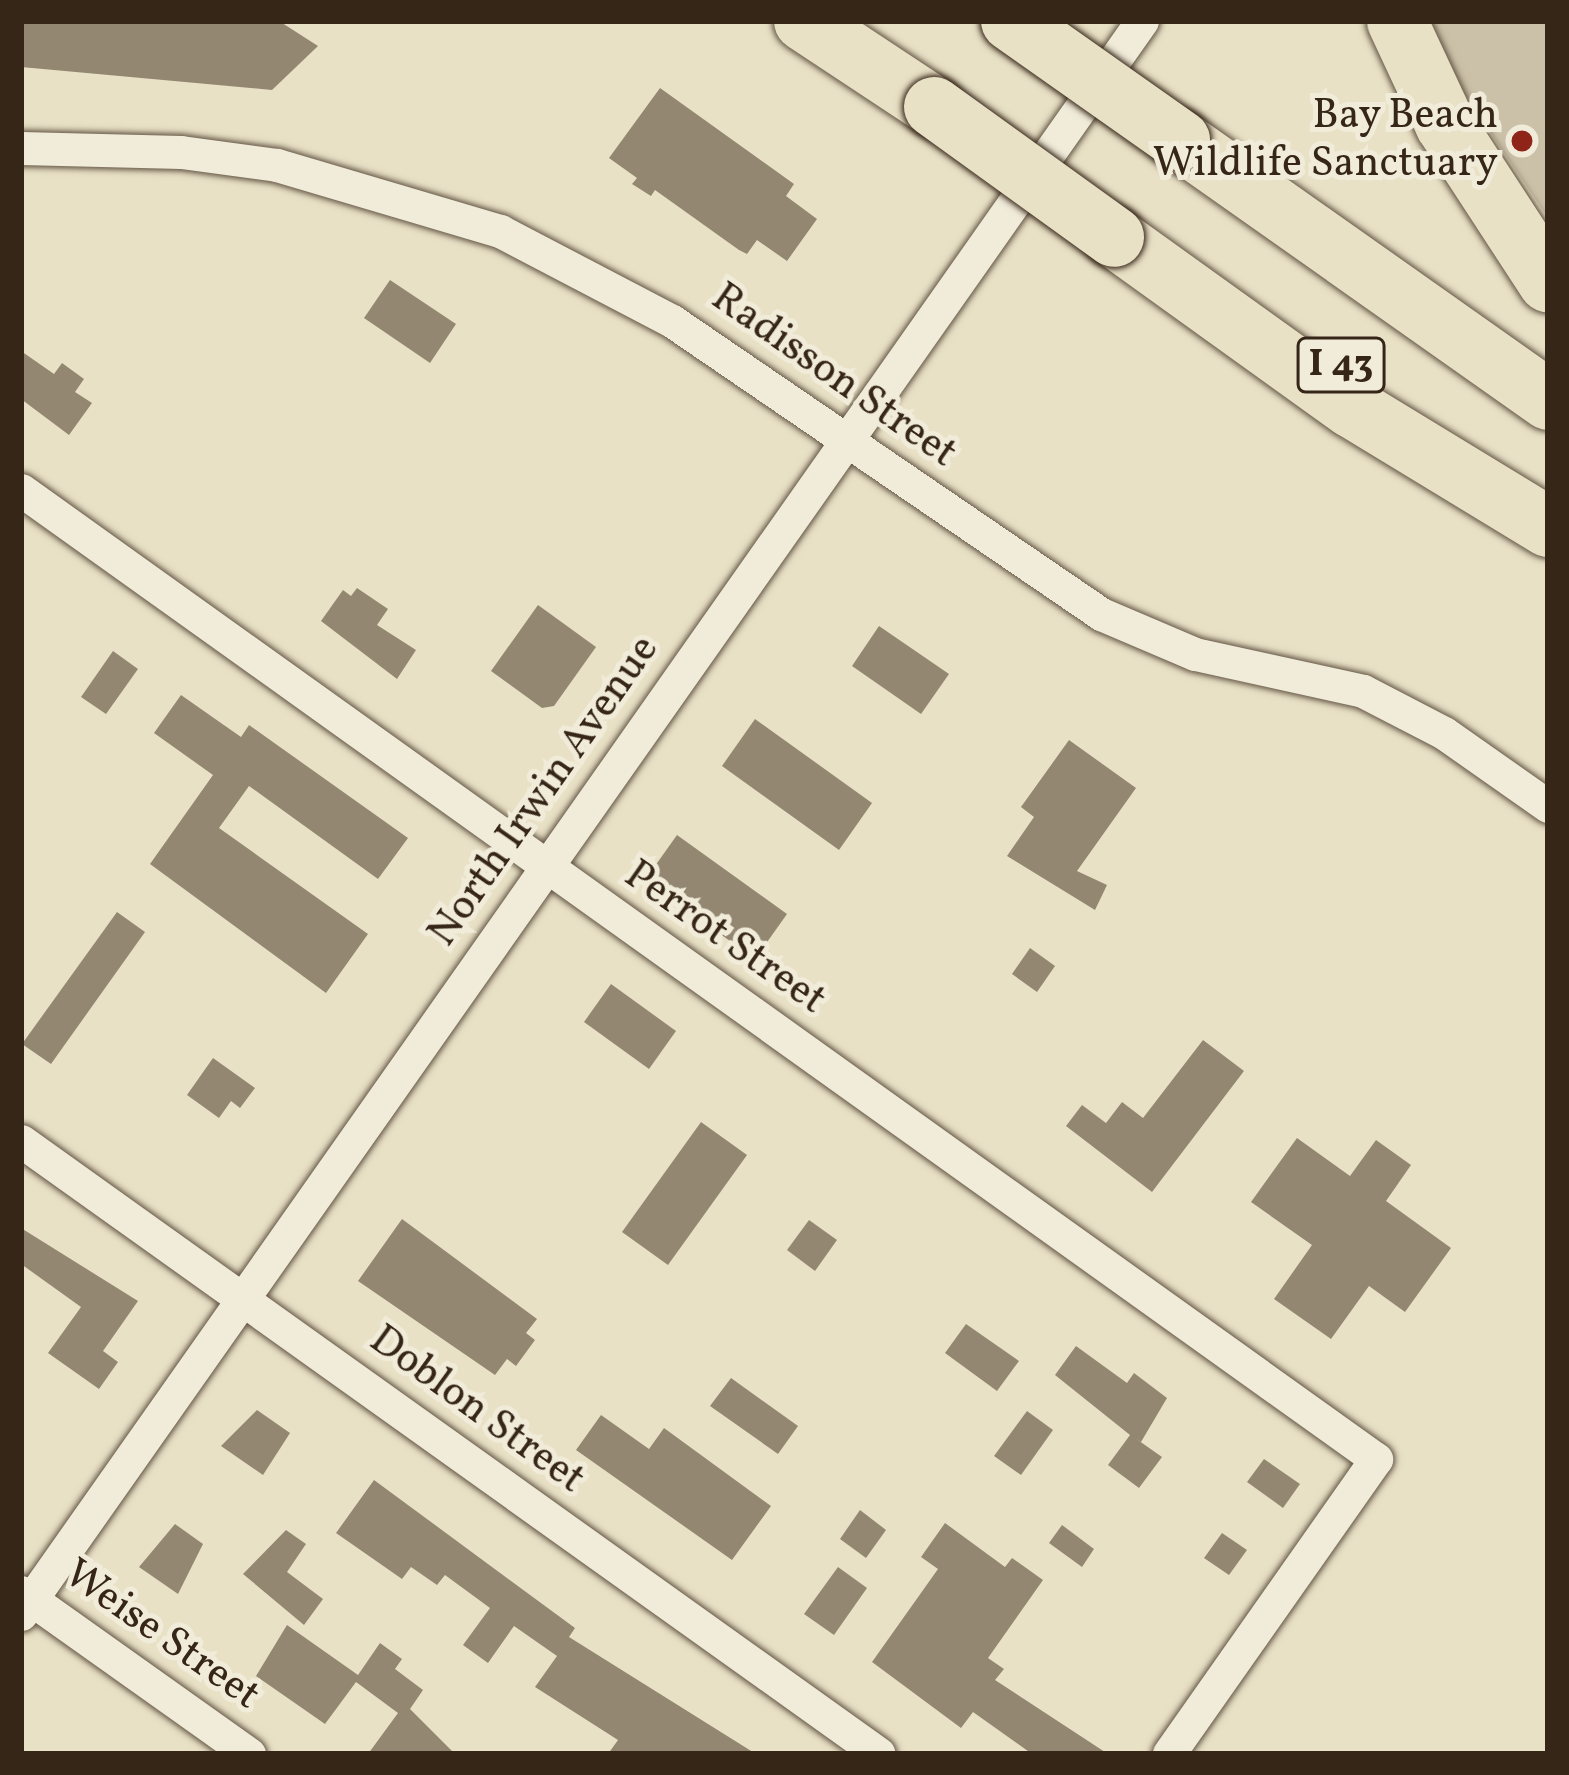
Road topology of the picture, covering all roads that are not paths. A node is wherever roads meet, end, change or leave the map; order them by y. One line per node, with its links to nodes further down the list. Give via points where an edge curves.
1 (804, 21): 6 (highway)
2 (883, 21): 6 (highway, I 43)
3 (1011, 21): 9 (highway, I 43, bridge)
4 (1142, 21): 10 (street, North Irwin Avenue)
5 (1397, 21): 8 (highway, via 1445,124)
6 (945, 92): 12 (highway, I 43)
7 (21, 148): 10 (street, Radisson Street, via 181,152 277,165 428,204 638,301)
8 (1548, 282)
9 (1548, 400)
10 (845, 443): 13 (street, Radisson Street, via 1101,614 1196,654 1363,691 1444,733); 14 (street, North Irwin Avenue)
11 (21, 490): 14 (street, Perrot Street)
12 (1548, 524)
13 (1548, 806)
14 (546, 868): 16 (street, North Irwin Avenue); 20 (street, Perrot Street, via 1376,1460)
15 (21, 1141): 16 (street, Doblon Street)
16 (243, 1299): 17 (street, North Irwin Avenue); 19 (street, Doblon Street)
17 (24, 1602): 18 (street, Weise Street)
18 (249, 1754)
19 (879, 1754)
20 (1169, 1754)

